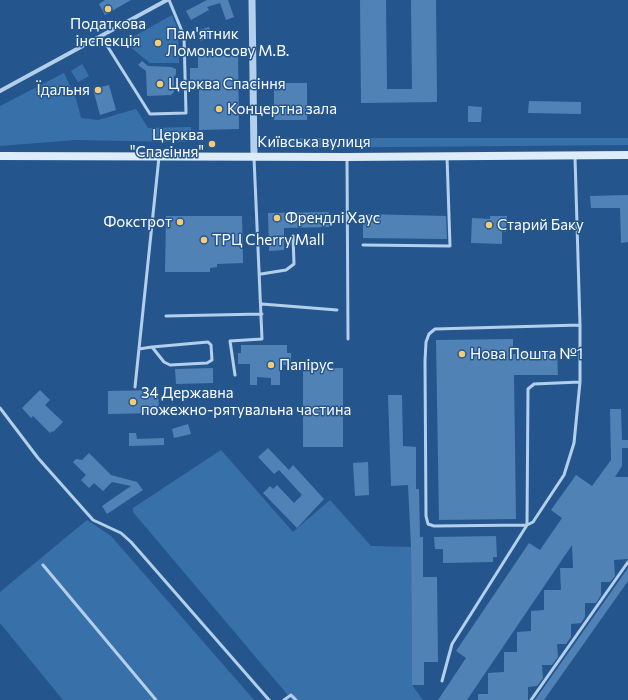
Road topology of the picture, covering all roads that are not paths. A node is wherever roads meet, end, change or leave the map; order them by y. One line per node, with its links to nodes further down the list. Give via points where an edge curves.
1 (168, 0): 3 (street); 3 (lane, via 184,36 186,113 150,114)
2 (252, 0): 9 (street)
3 (101, 36): 4 (street)
4 (0, 91)
5 (575, 155): 6 (main road, Київська вулиця); 10 (main road, Київська вулиця); 19 (lane)
6 (628, 155)
7 (0, 156): 8 (main road, Київська вулиця)
8 (159, 156): 9 (main road, Київська вулиця); 22 (lane)
9 (254, 156): 11 (main road, Київська вулиця); 14 (lane)
10 (447, 156): 11 (main road, Київська вулиця); 13 (lane, via 450,246)
11 (347, 157): 20 (lane)
12 (293, 236): 14 (lane, via 294,264 286,270)
13 (363, 245)
14 (261, 274): 15 (lane)
15 (262, 304): 16 (lane); 17 (lane)
16 (337, 310)
17 (262, 314): 18 (lane); 23 (lane, via 262,338 230,341)
18 (166, 316)
19 (580, 325): 24 (lane); 27 (lane, via 435,330 429,334 426,342 428,524)
20 (348, 339)
21 (152, 347): 21 (lane, via 208,342 211,345 212,360 207,364 170,365 164,362); 22 (lane)
22 (139, 348): 25 (lane)
23 (235, 375)
24 (580, 382): 27 (lane, via 574,442 564,475 533,522); 27 (lane, via 534,384 528,389)
25 (135, 388)
26 (0, 408): 32 (lane, via 38,458 93,520 131,542)
27 (528, 525): 30 (lane, via 452,644)
28 (628, 562): 35 (lane)
29 (43, 565): 31 (lane)
30 (442, 681)
31 (156, 700)
32 (269, 700)
33 (284, 700): 34 (lane, via 291,695)
34 (296, 700)
35 (531, 700)

